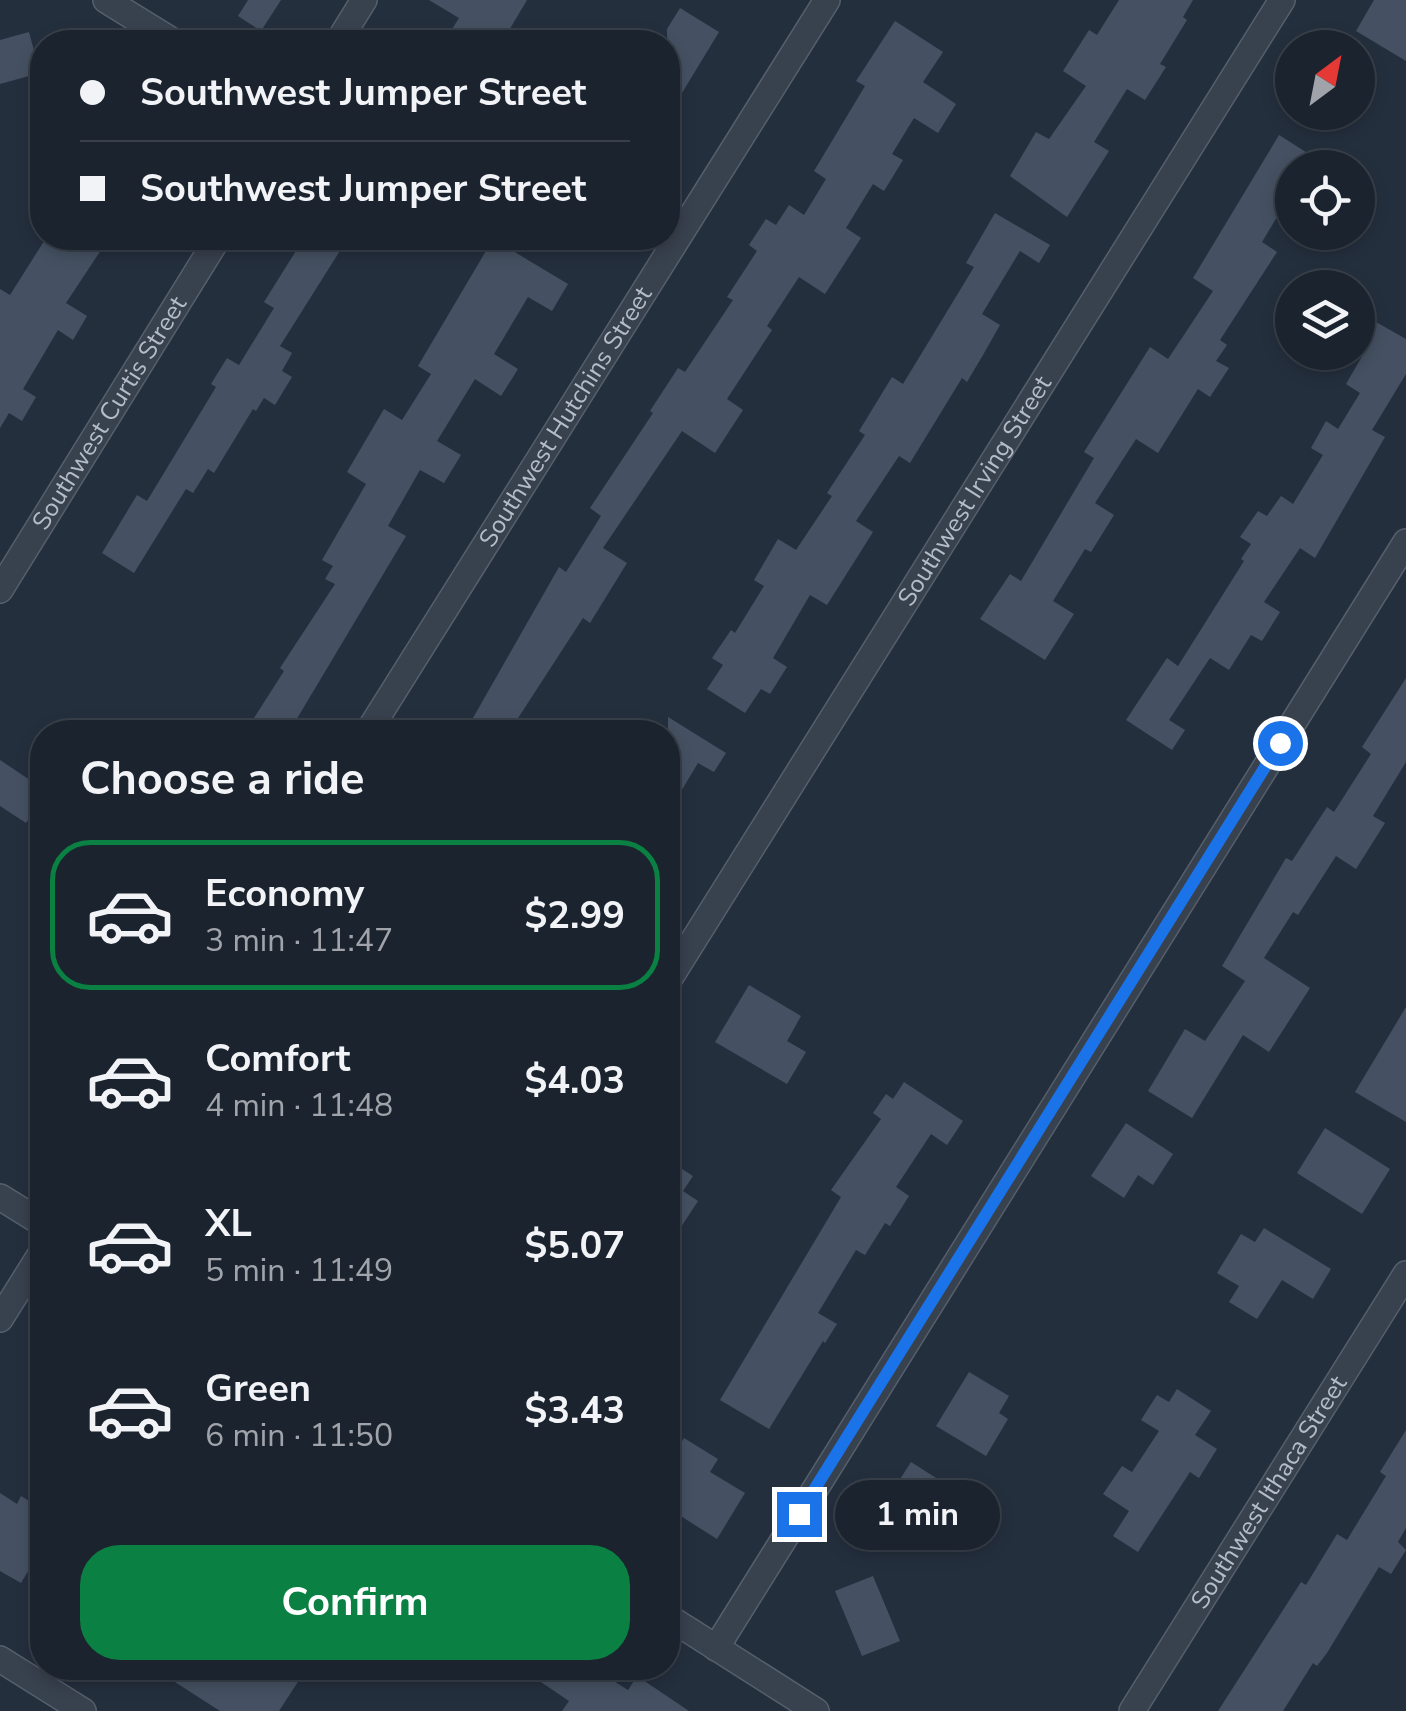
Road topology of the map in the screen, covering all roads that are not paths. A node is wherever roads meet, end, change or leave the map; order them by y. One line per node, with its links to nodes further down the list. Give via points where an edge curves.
1 (106, 0): 5 (street)
2 (364, 0): 6 (street)
3 (826, 0): 7 (street, Southwest Hutchins Street)
4 (1282, 0): 13 (street, Southwest Irving Street)
5 (155, 30)
6 (345, 30)
7 (680, 233)
8 (211, 250): 11 (street, Southwest Curtis Street)
9 (670, 250): 12 (street, Southwest Hutchins Street)
10 (1406, 542): 20 (street)
11 (0, 590)
12 (376, 720)
13 (680, 962)
14 (0, 1197): 15 (street)
15 (30, 1216)
16 (30, 1271): 18 (street)
17 (1406, 1274): 26 (street, Southwest Ithaca Street)
18 (0, 1318)
19 (680, 1625): 20 (street)
20 (716, 1648): 25 (street)
21 (0, 1658): 22 (street)
22 (30, 1677)
23 (34, 1680): 24 (street)
24 (83, 1711)
25 (816, 1711)
26 (1132, 1711)

